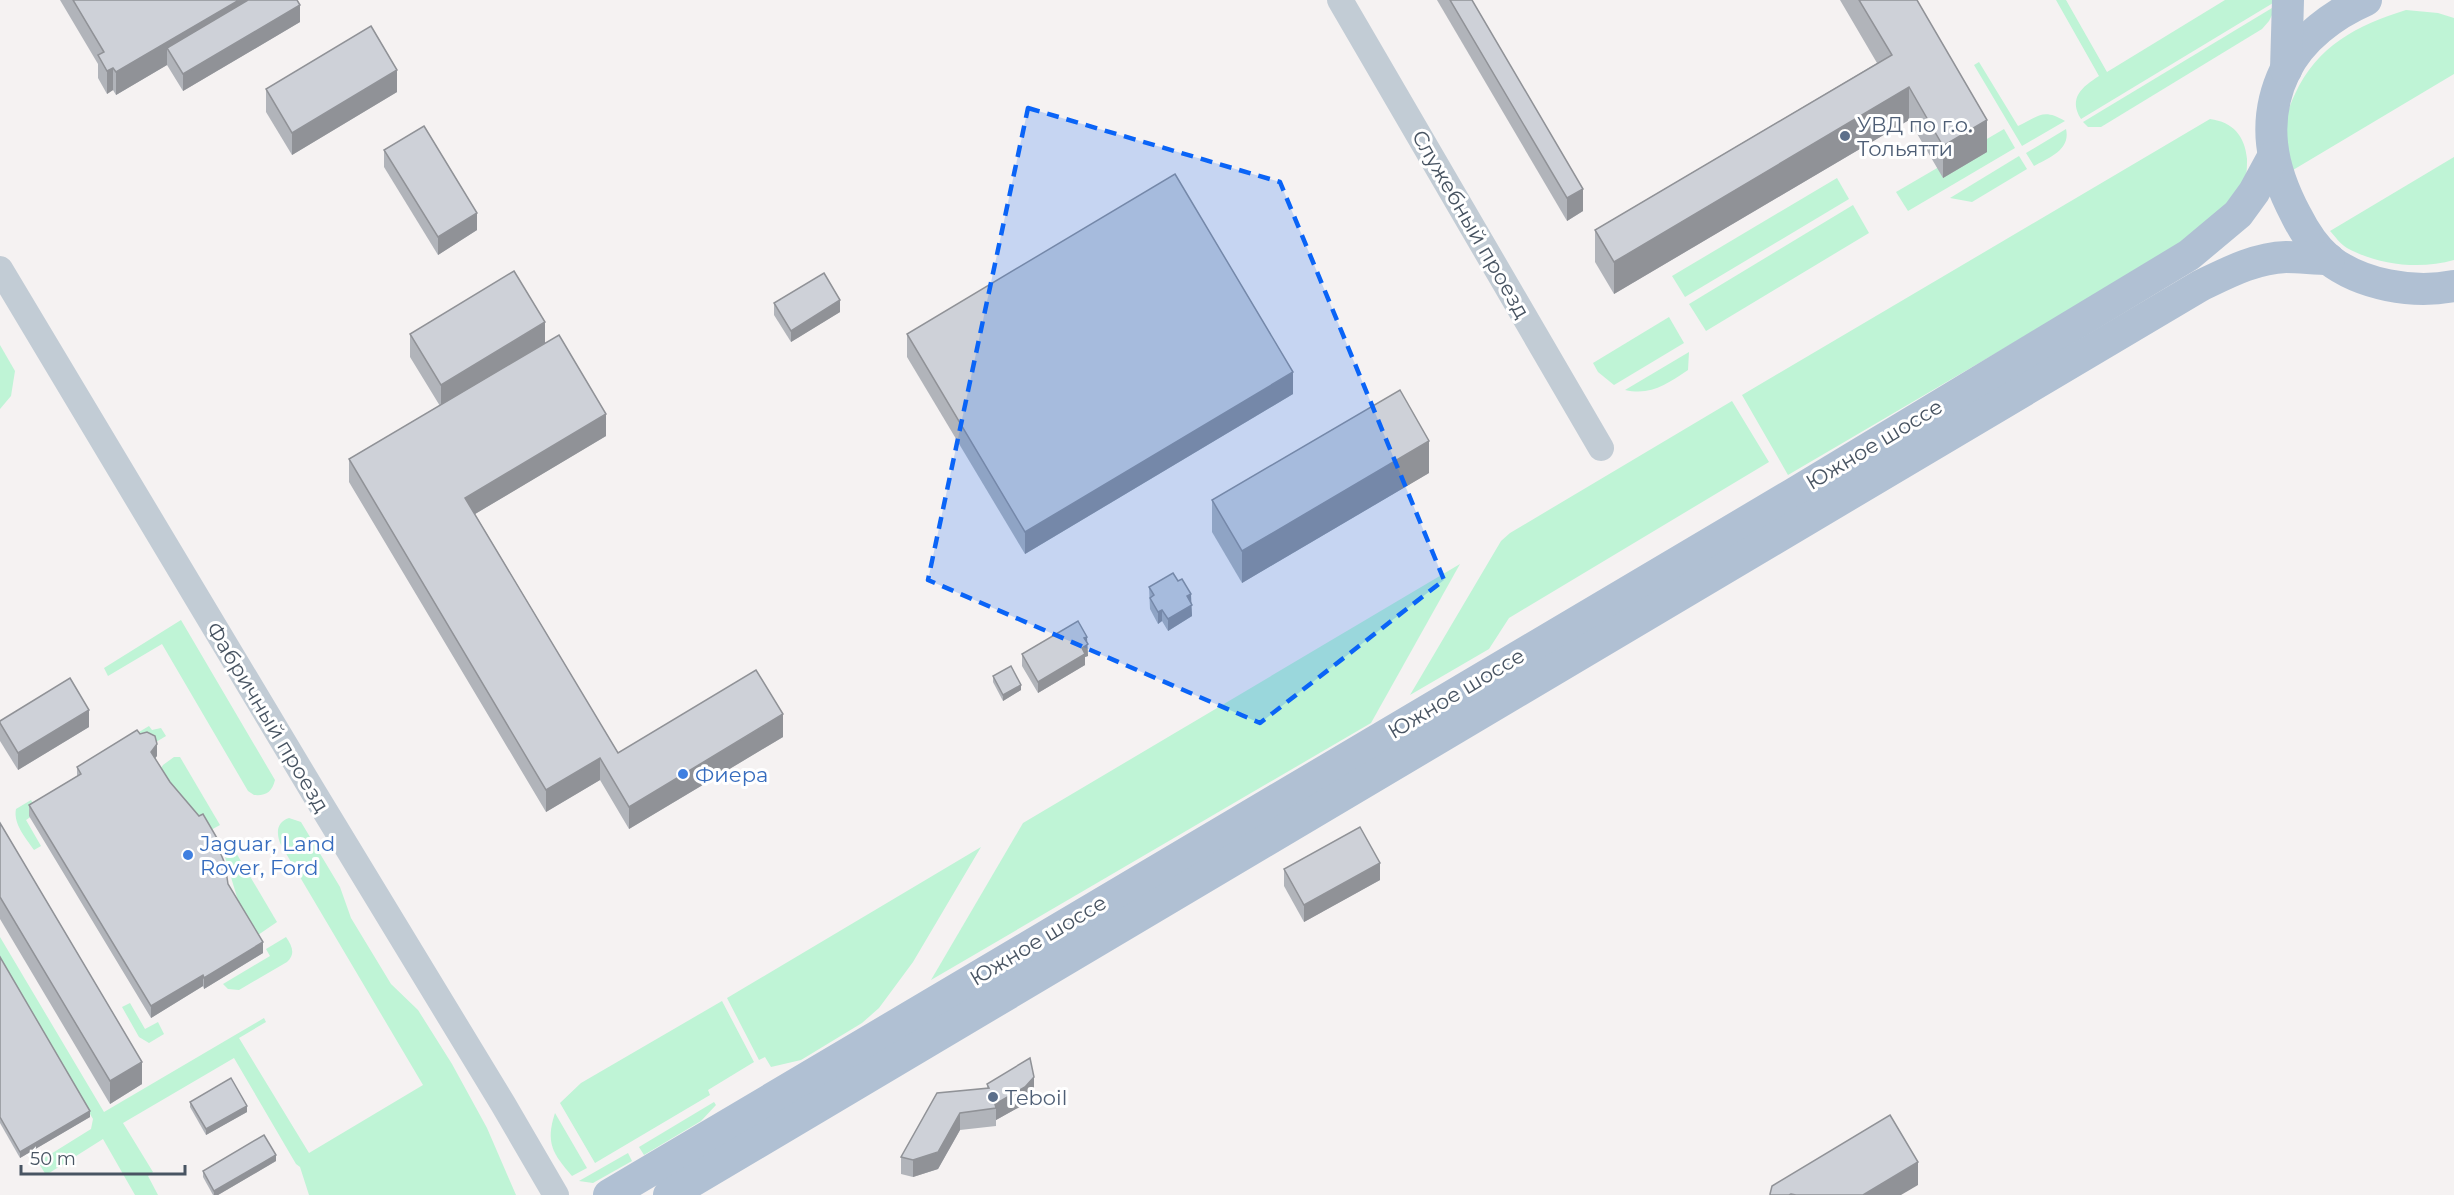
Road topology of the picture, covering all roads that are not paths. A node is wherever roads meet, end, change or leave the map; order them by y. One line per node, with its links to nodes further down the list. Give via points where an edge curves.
1 (1340, 0): 9 (street, Служебный проезд)
2 (2288, 0): 4 (main road)
3 (2366, 0): 4 (main road, via 2324,25 2304,44)
4 (2286, 70): 5 (main road, via 2273,112)
5 (2273, 157): 6 (main road, via 2278,178 2300,224); 11 (main road, Южное шоссе, via 2238,214 2189,255)
6 (2329, 259): 8 (main road, via 2385,284); 12 (main road, Южное шоссе, via 2285,257 2264,261 2200,286)
7 (0, 269): 10 (street, Фабричный проезд)
8 (2449, 291)
9 (1601, 448)
10 (556, 1195)
11 (609, 1195)
12 (669, 1195)

